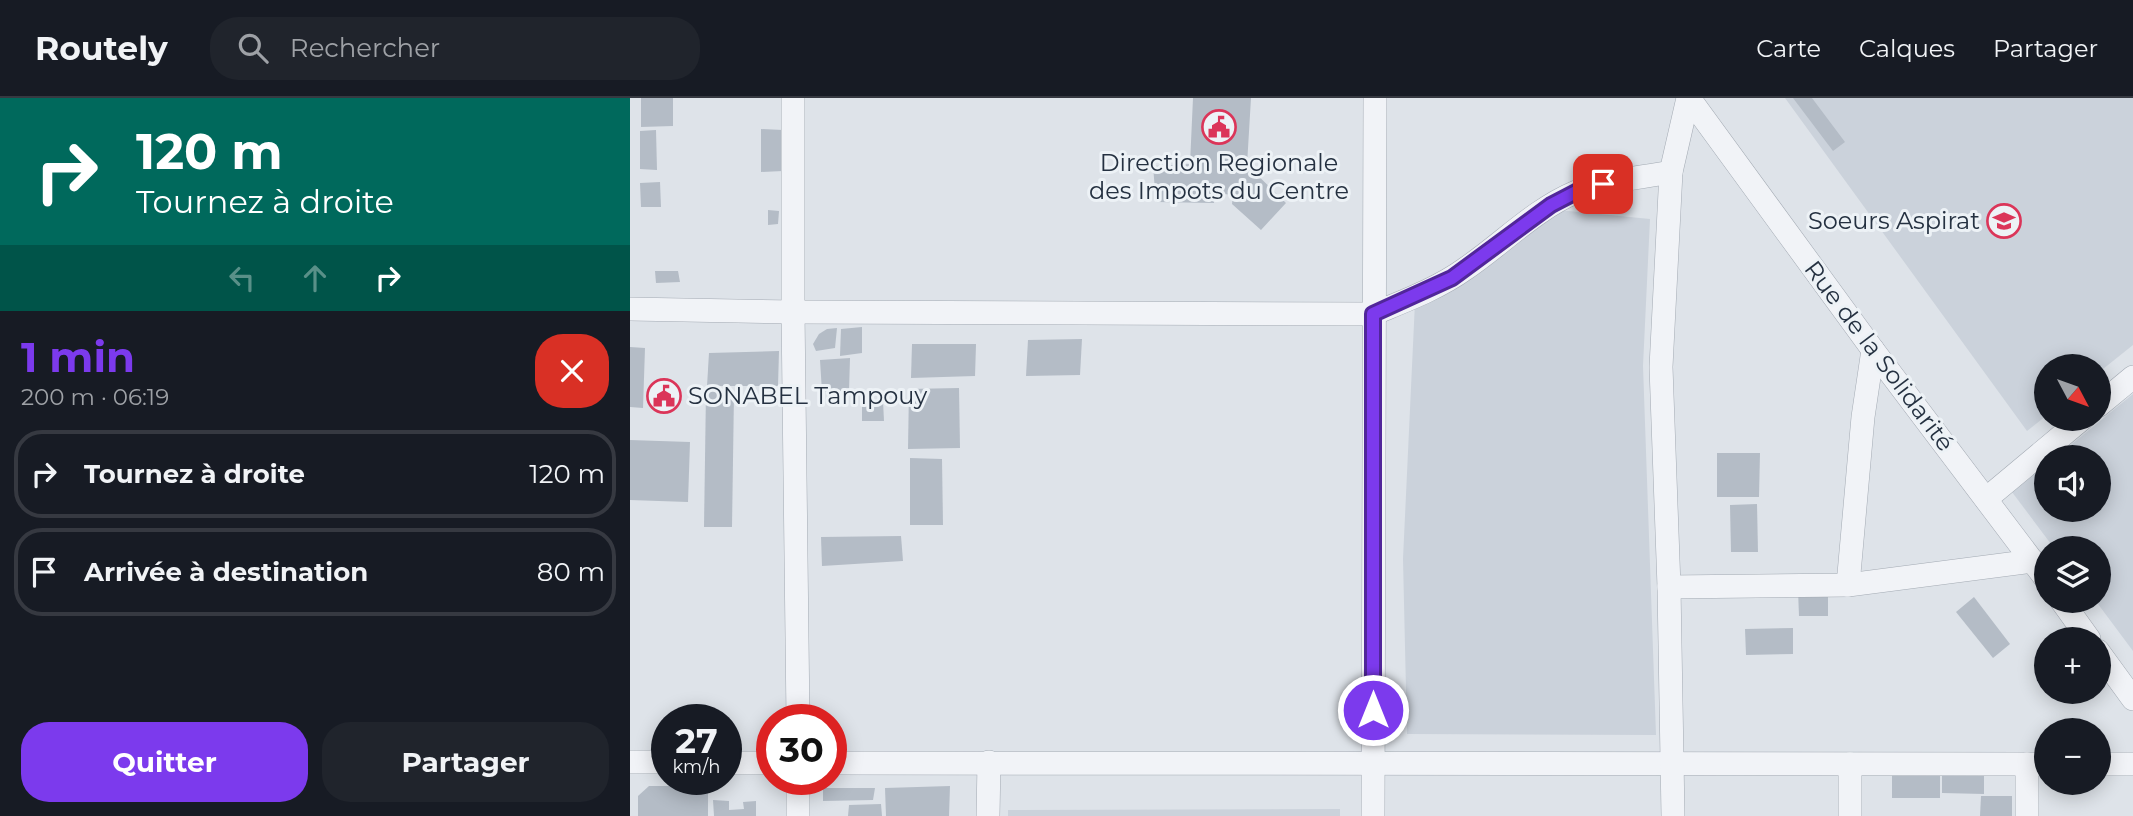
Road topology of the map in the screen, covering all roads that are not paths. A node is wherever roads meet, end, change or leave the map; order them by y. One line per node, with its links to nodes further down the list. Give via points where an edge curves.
1 (793, 98): 6 (street)
2 (1375, 98): 7 (street)
3 (1689, 98): 4 (street); 8 (street, Rue de la Solidarité)
4 (1671, 172): 7 (street, via 1576,192 1551,205 1440,286); 16 (street, via 1661,367)
5 (630, 309): 6 (street)
6 (793, 312): 7 (street); 19 (street)
7 (1373, 314): 24 (street)
8 (1872, 350): 12 (street, Rue de la Solidarité); 15 (street)
9 (2133, 377): 10 (street)
10 (2111, 395)
11 (2067, 431): 12 (street)
12 (1986, 499): 13 (street, Rue de la Solidarité)
13 (2034, 563)
14 (2034, 570): 15 (street)
15 (1848, 585): 16 (street)
16 (1669, 587): 25 (street)
17 (2111, 669): 18 (street)
18 (2133, 699)
19 (797, 704)
20 (630, 762): 21 (street)
21 (651, 762)
22 (989, 762): 23 (street); 24 (street); 33 (street)
23 (847, 763)
24 (1373, 763): 25 (street); 34 (street)
25 (1673, 763): 26 (street); 35 (street)
26 (1850, 764): 27 (street); 36 (street)
27 (2034, 764)
28 (2111, 764): 29 (street)
29 (2133, 764)
30 (2034, 776): 37 (street)
31 (798, 795): 32 (street)
32 (798, 816)
33 (988, 816)
34 (1373, 816)
35 (1673, 816)
36 (1850, 816)
37 (2027, 816)

